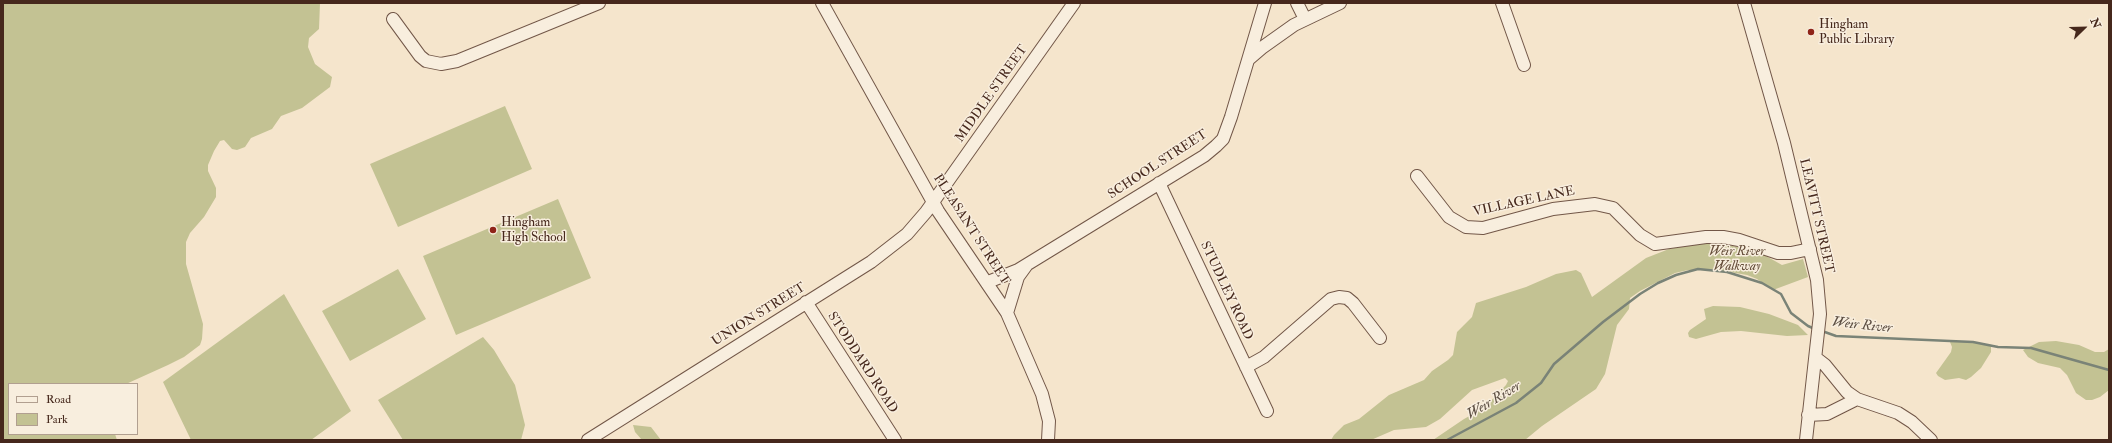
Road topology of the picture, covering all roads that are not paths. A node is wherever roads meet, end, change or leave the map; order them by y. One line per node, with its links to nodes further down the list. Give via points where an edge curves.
1 (599, 3): 9 (street, via 457,61 441,64 426,61 420,56)
2 (822, 3): 15 (street, PLEASANT STREET)
3 (1074, 3): 15 (street, MIDDLE STREET)
4 (1265, 3): 11 (street, SCHOOL STREET)
5 (1297, 3): 10 (street)
6 (1340, 3): 10 (street)
7 (1502, 3): 12 (street)
8 (1744, 3): 16 (street, LEAVITT STREET, via 1784,143)
9 (393, 19)
10 (1305, 19): 11 (street)
11 (1248, 60): 14 (street, SCHOOL STREET, via 1222,139 1204,156)
12 (1524, 65)
13 (1417, 176): 16 (street, VILLAGE LANE, via 1449,217 1466,227 1483,228 1553,209 1594,204 1614,208 1640,235 1655,244 1723,237 1778,253)
14 (1159, 182): 17 (street, SCHOOL STREET); 23 (street, STUDLEY ROAD)
15 (933, 202): 18 (street, PLEASANT STREET); 19 (street, UNION STREET, via 917,224 894,245)
16 (1810, 249): 22 (street, LEAVITT STREET, via 1817,280 1820,314)
17 (1028, 264): 18 (street, SCHOOL STREET); 20 (street, SCHOOL STREET, via 1018,277)
18 (988, 282): 20 (street, PLEASANT STREET)
19 (806, 302): 27 (street, UNION STREET); 28 (street, STODDARD ROAD)
20 (1007, 313): 29 (street, PLEASANT STREET, via 1042,394 1049,420)
21 (1380, 338): 23 (street, via 1353,303 1347,298 1335,298 1264,357)
22 (1816, 352): 24 (street, via 1847,392); 26 (street, LEAVITT STREET)
23 (1246, 367): 25 (street, STUDLEY ROAD)
24 (1857, 399): 26 (street, via 1827,414); 31 (street, via 1898,413)
25 (1267, 411)
26 (1808, 415): 30 (street, LEAVITT STREET)
27 (588, 440)
28 (894, 440)
29 (1048, 440)
30 (1806, 440)
31 (1931, 440)

